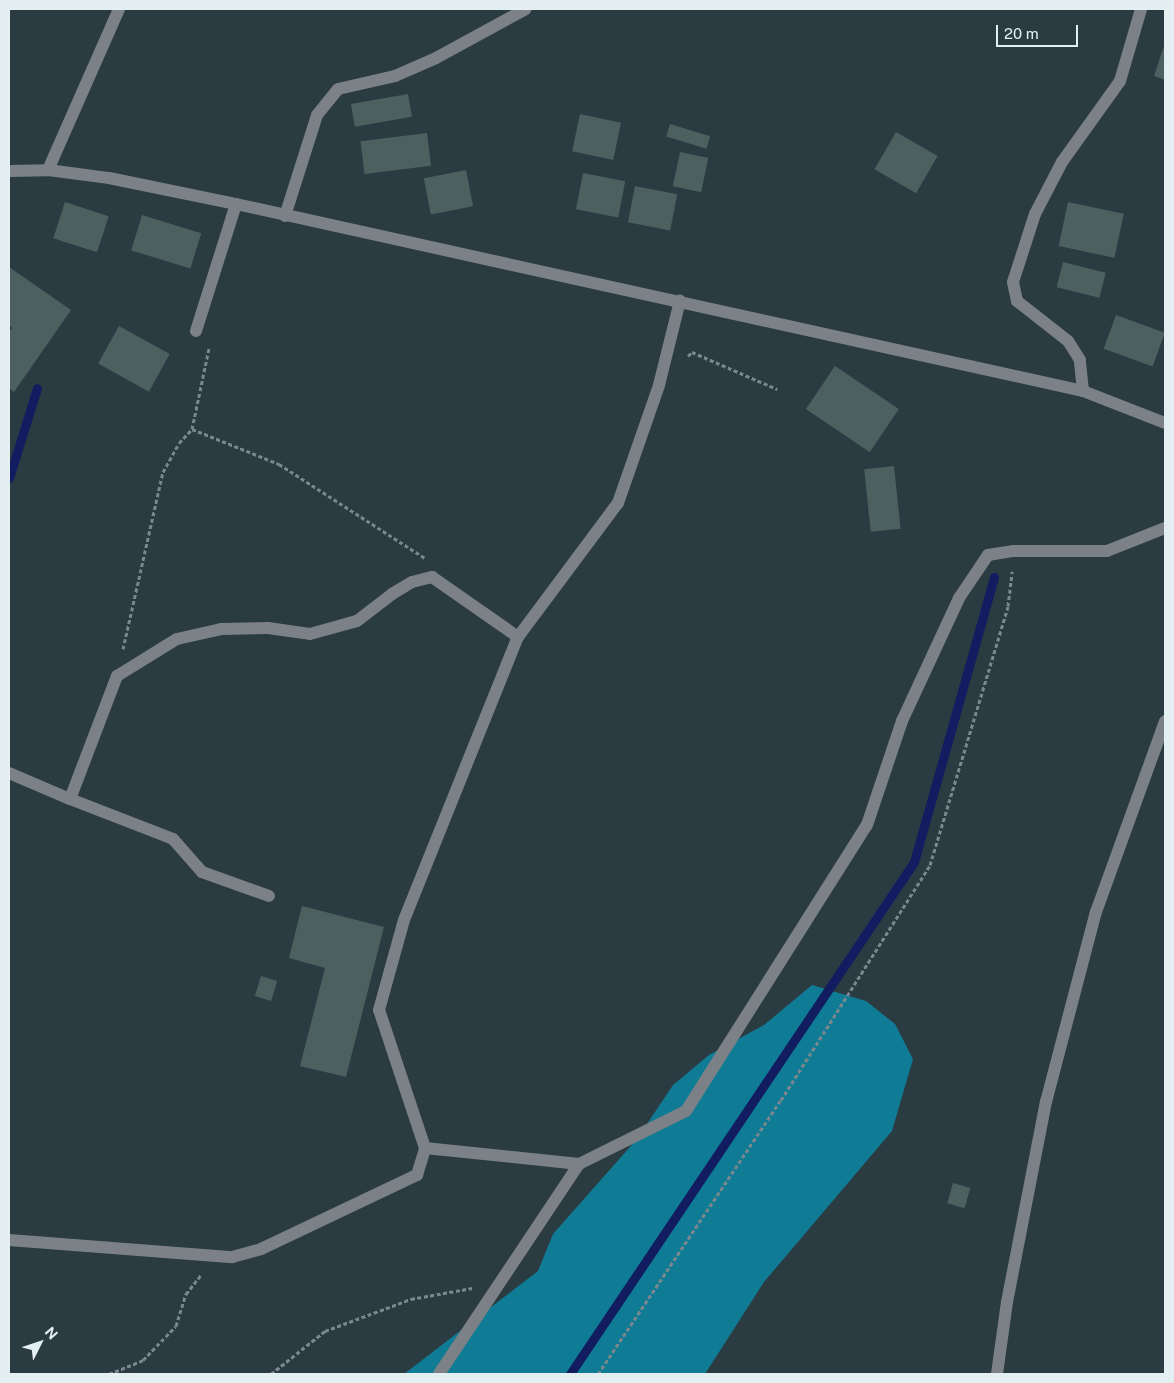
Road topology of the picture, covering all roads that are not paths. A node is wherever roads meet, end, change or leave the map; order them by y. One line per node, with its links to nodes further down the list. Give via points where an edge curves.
1 (119, 9): 4 (street)
2 (526, 9): 7 (street, via 436,58 395,76 338,88 317,115)
3 (1141, 9): 10 (street, via 1120,81 1062,162 1035,214 1013,282 1017,301 1068,341 1080,360)
4 (48, 170): 5 (street); 6 (street)
5 (9, 171)
6 (236, 204): 7 (street); 9 (street)
7 (285, 216): 8 (street)
8 (680, 301): 10 (street); 13 (street, via 659,385 618,503)
9 (196, 331)
10 (1083, 391): 11 (street)
11 (1165, 423)
12 (1165, 528): 19 (street, via 1108,551 1014,551 988,555 959,598 902,721 866,825 686,1111)
13 (518, 637): 16 (street, via 432,577 412,582 357,621 310,634 268,628 221,630 177,639 117,676); 18 (street, via 404,920 379,1010)
14 (1165, 721): 22 (street, via 1096,912 1046,1102 1007,1302)
15 (9, 773): 16 (street)
16 (70, 799): 17 (street, via 173,839 202,872)
17 (269, 896)
18 (425, 1148): 19 (street); 20 (street, via 417,1175 261,1249 232,1257)
19 (579, 1164): 21 (street)
20 (9, 1240)
21 (439, 1374)
22 (1001, 1374)

